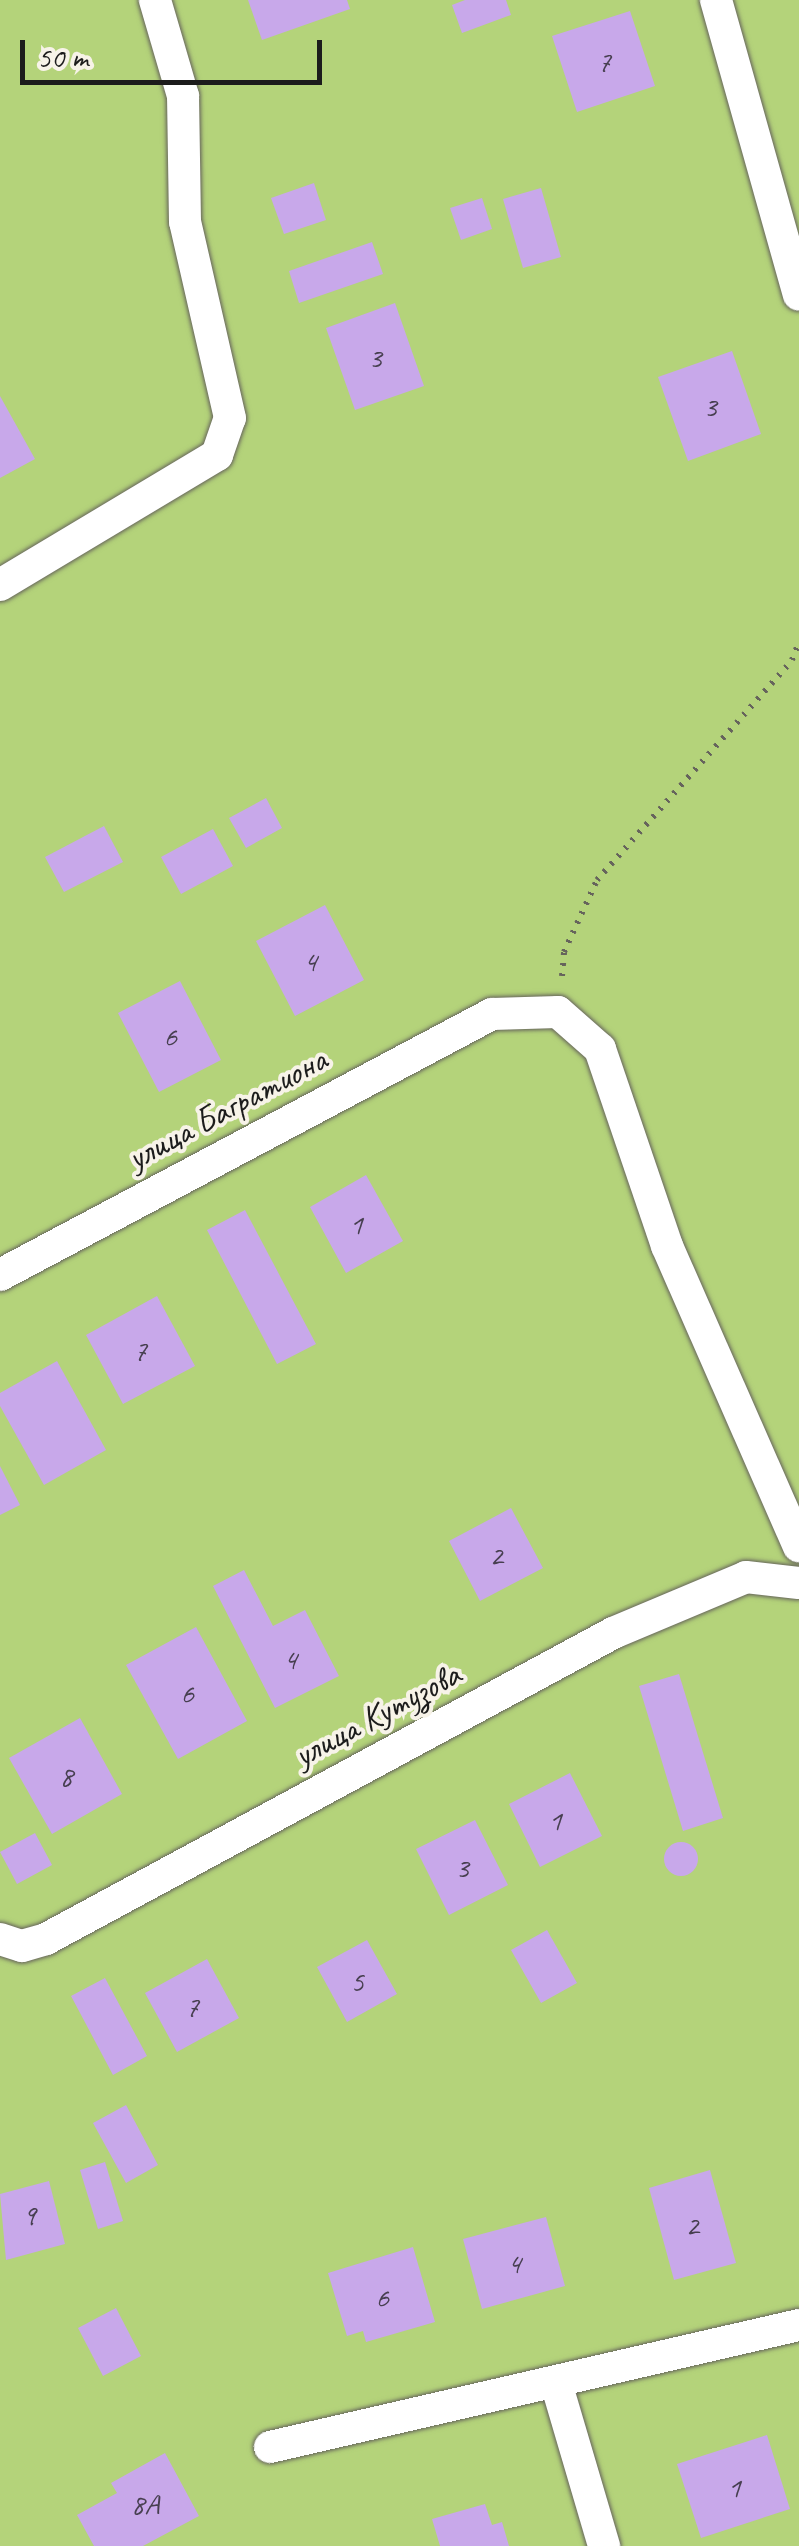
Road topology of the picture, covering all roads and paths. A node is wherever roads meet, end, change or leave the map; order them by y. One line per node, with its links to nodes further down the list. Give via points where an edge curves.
1 (155, 0): 4 (street, via 183,96 185,222 230,418 217,455)
2 (716, 0): 3 (street)
3 (799, 295)
4 (0, 585)
5 (799, 642): 6 (path, via 792,660 598,880 564,952)
6 (558, 1012): 7 (street, улица Багратиона, via 492,1014); 8 (street, via 600,1049 668,1246)
7 (0, 1275)
8 (799, 1546)
9 (799, 1583): 10 (street, улица Кутузова, via 746,1576 612,1634 46,1939 22,1946)
10 (0, 1939)
11 (799, 2325): 12 (street)
12 (557, 2386): 13 (street); 14 (street)
13 (270, 2447)
14 (604, 2546)

